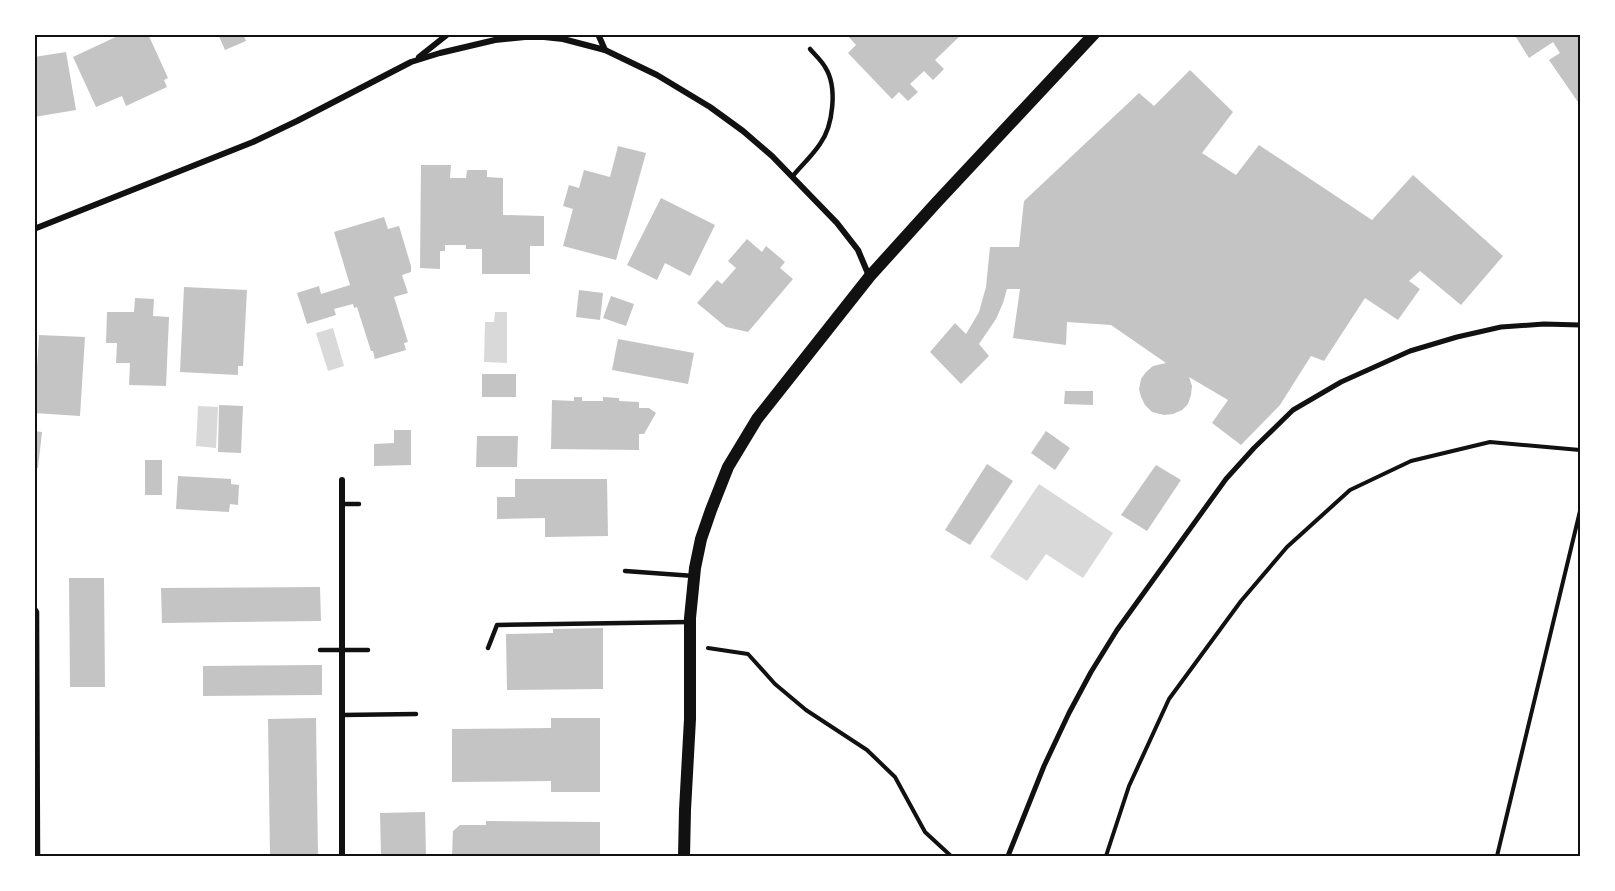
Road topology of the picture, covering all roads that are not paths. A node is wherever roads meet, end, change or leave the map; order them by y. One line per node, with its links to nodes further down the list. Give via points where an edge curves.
1 (448, 34): 6 (street)
2 (598, 34): 4 (street)
3 (1094, 34): 9 (main road)
4 (605, 50): 6 (street, via 563,39 525,36); 7 (street, via 710,107 743,131)
5 (810, 50): 7 (lane, via 827,69 832,112 820,145)
6 (411, 62): 8 (street, via 253,142)
7 (792, 177): 9 (street, via 849,237)
8 (34, 229)
9 (870, 276): 15 (main road, via 757,419 728,467 701,539)
10 (1581, 325): 27 (street, via 1502,327 1410,351 1341,382 1293,410 1226,479 1117,630 1069,713)
11 (342, 480): 12 (street)
12 (342, 504): 13 (lane); 20 (street)
13 (358, 504)
14 (625, 571): 15 (lane)
15 (694, 576): 17 (main road)
16 (34, 606): 24 (lane)
17 (690, 622): 18 (lane, via 497,625); 26 (main road)
18 (488, 648)
19 (320, 650): 20 (lane)
20 (342, 650): 21 (lane); 23 (street)
21 (368, 650)
22 (416, 714): 23 (lane)
23 (342, 715): 25 (street)
24 (38, 856)
25 (342, 856)
26 (684, 856)
27 (1008, 856)

